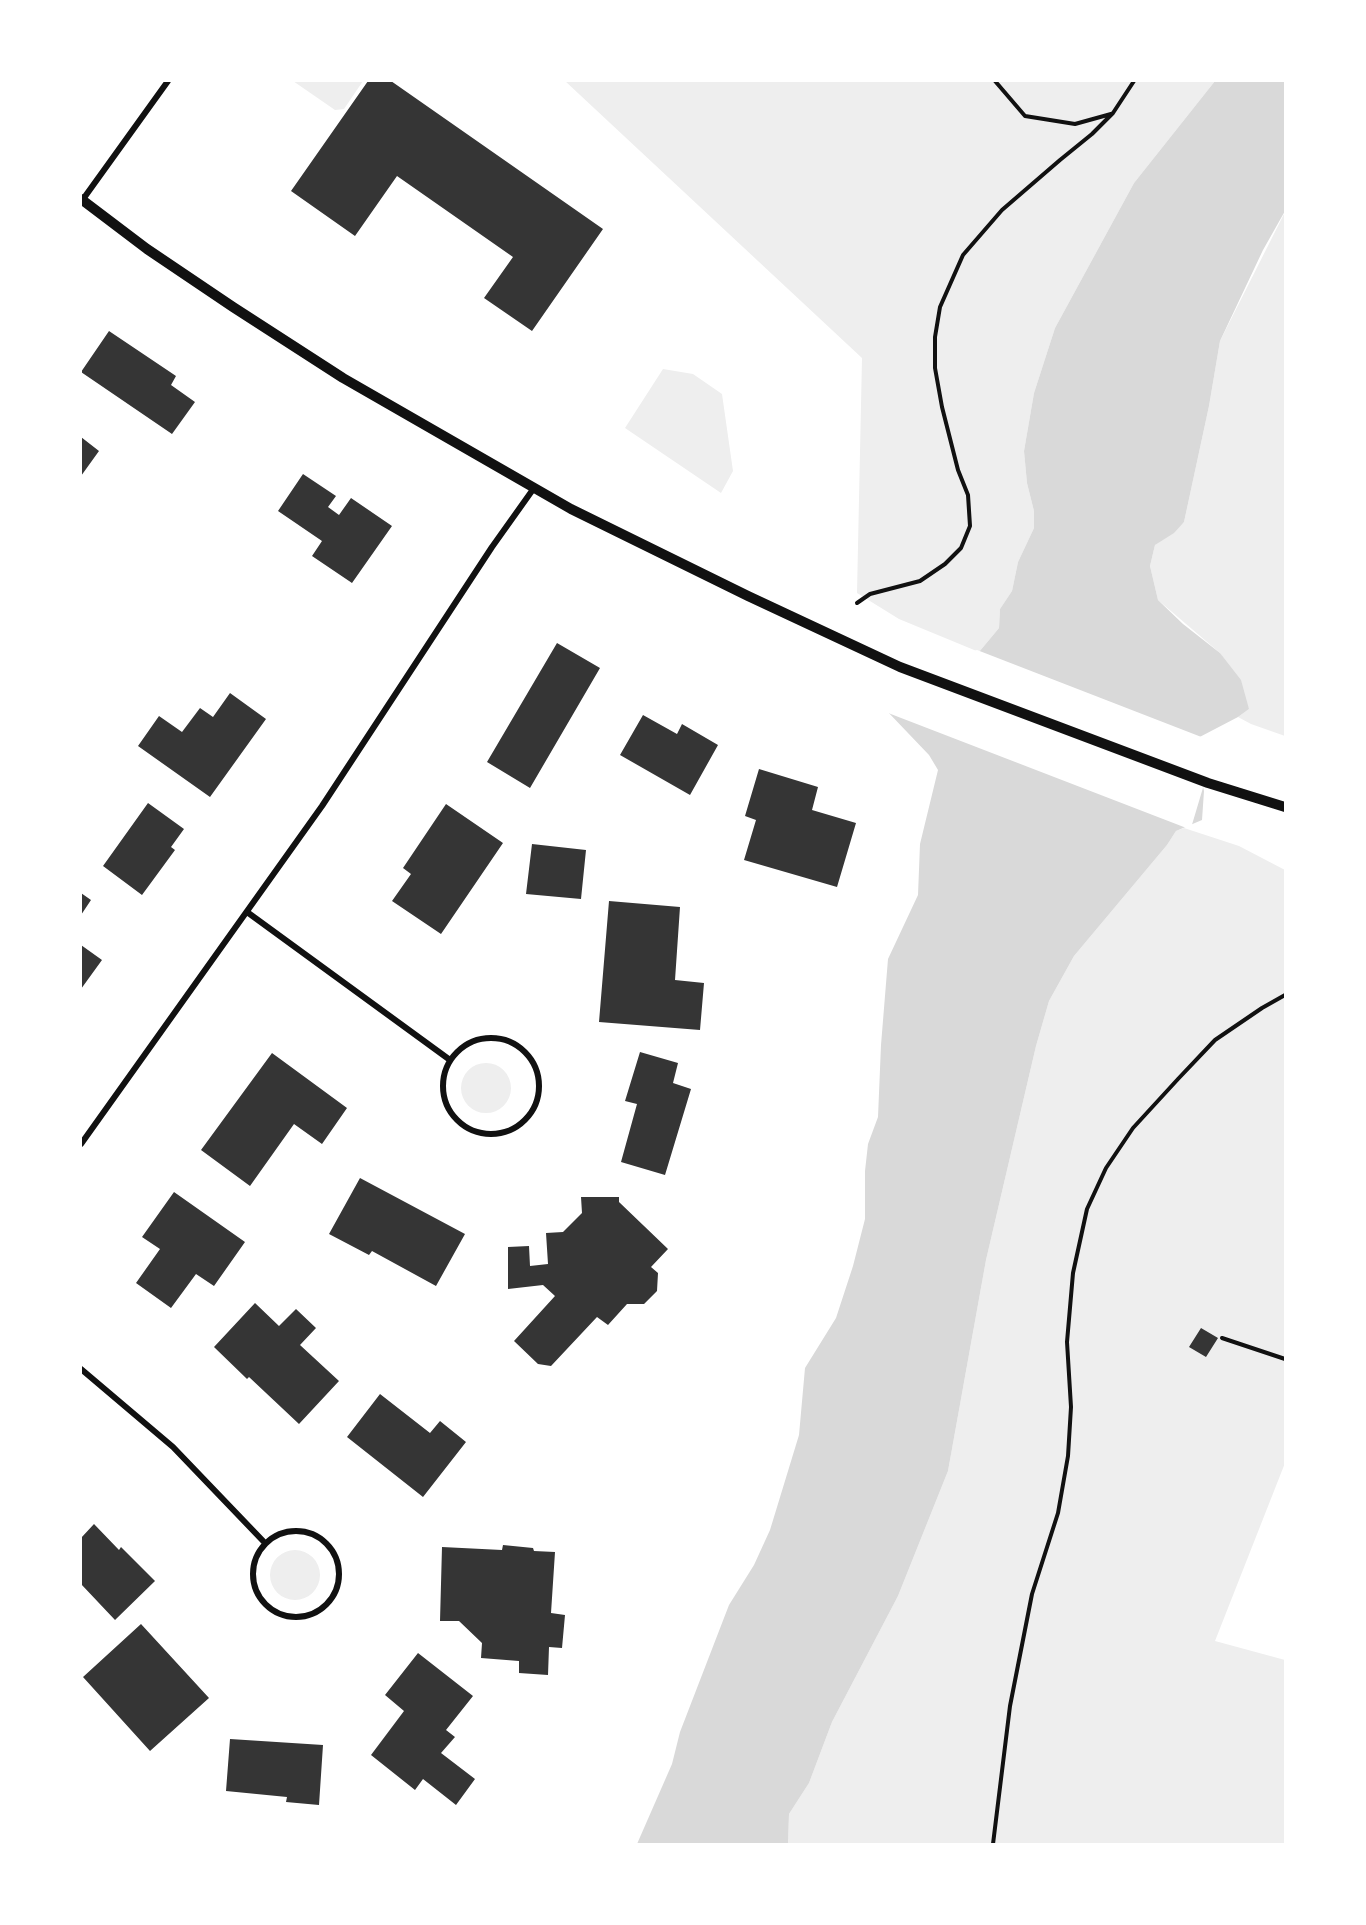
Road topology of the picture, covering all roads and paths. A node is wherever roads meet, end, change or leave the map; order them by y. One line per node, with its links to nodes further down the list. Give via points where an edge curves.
1 (168, 81): 5 (street)
2 (995, 81): 4 (path, via 1025,116 1075,124)
3 (1134, 81): 4 (path)
4 (1113, 113): 7 (path, via 1002,210 963,255 940,307 935,368 969,505 970,526 961,548 920,581 870,594)
5 (81, 201): 6 (street, via 343,378)
6 (534, 488): 8 (street, via 580,514 900,667 1208,783); 9 (street)
7 (856, 603)
8 (1285, 807)
9 (247, 912): 11 (street); 12 (street)
10 (1285, 995): 17 (path, via 1215,1040 1178,1079 1133,1128 1106,1168 1087,1209 1073,1274 1067,1342 1071,1407 1068,1456 1058,1513 1032,1594 1012,1695)
11 (450, 1060): 11 (street, via 443,1087 452,1114 462,1124 475,1131 503,1133 527,1118 535,1106 538,1078 534,1064 514,1044 486,1038 466,1046)
12 (81, 1144)
13 (1222, 1338): 14 (path)
14 (1285, 1359)
15 (81, 1369): 16 (street, via 173,1447)
16 (265, 1543): 16 (street, via 253,1571 254,1586 272,1610 285,1617 300,1618 328,1605 339,1581 339,1567 327,1543 303,1531 289,1531)
17 (993, 1844)

